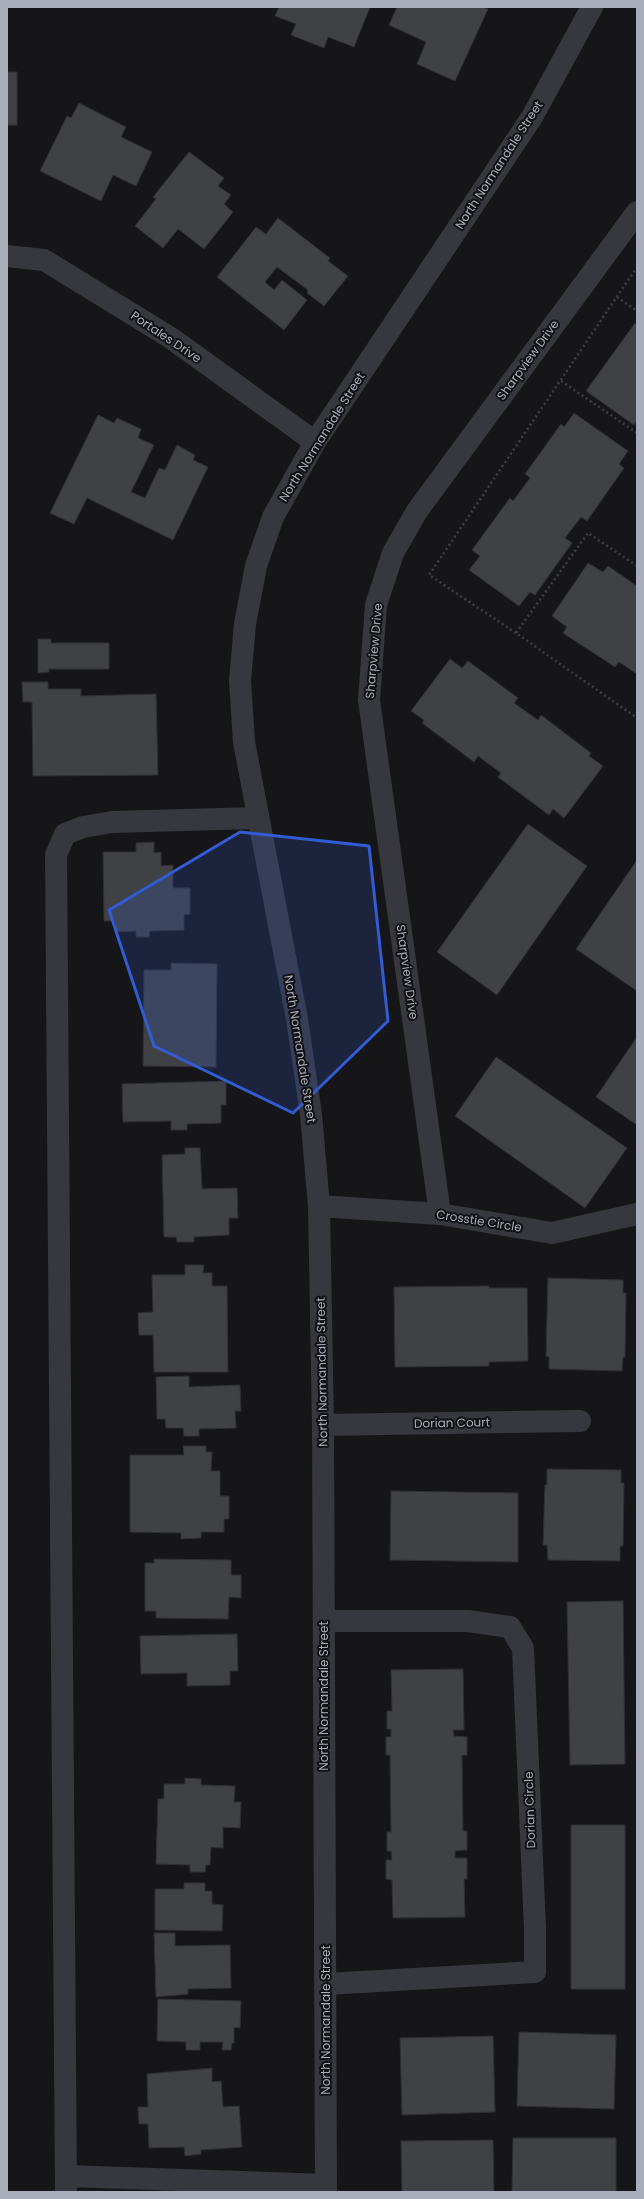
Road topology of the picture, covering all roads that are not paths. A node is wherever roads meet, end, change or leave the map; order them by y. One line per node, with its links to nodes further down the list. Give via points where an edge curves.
1 (592, 7): 4 (street, North Normandale Street, via 532,117)
2 (637, 212): 7 (street, Sharpview Drive, via 417,511 393,553 376,605 369,700)
3 (7, 256): 4 (street, Portales Drive, via 44,260 171,338)
4 (315, 442): 5 (street, North Normandale Street, via 273,517 256,566 245,624 240,681 244,742)
5 (258, 818): 6 (street, North Normandale Street, via 297,1019 311,1114); 13 (street, via 112,822 83,827 65,834 56,855)
6 (319, 1206): 7 (street, Crosstie Circle); 10 (street, North Normandale Street)
7 (440, 1214): 8 (street, Crosstie Circle, via 552,1233)
8 (637, 1214)
9 (580, 1421): 10 (street, Dorian Court)
10 (323, 1425): 11 (street, North Normandale Street)
11 (324, 1621): 12 (street, North Normandale Street); 12 (street, Dorian Circle, via 468,1621 510,1627 523,1648 535,1929 535,1972)
12 (326, 1984): 14 (street, North Normandale Street)
13 (66, 2184): 14 (street)
14 (326, 2188)

